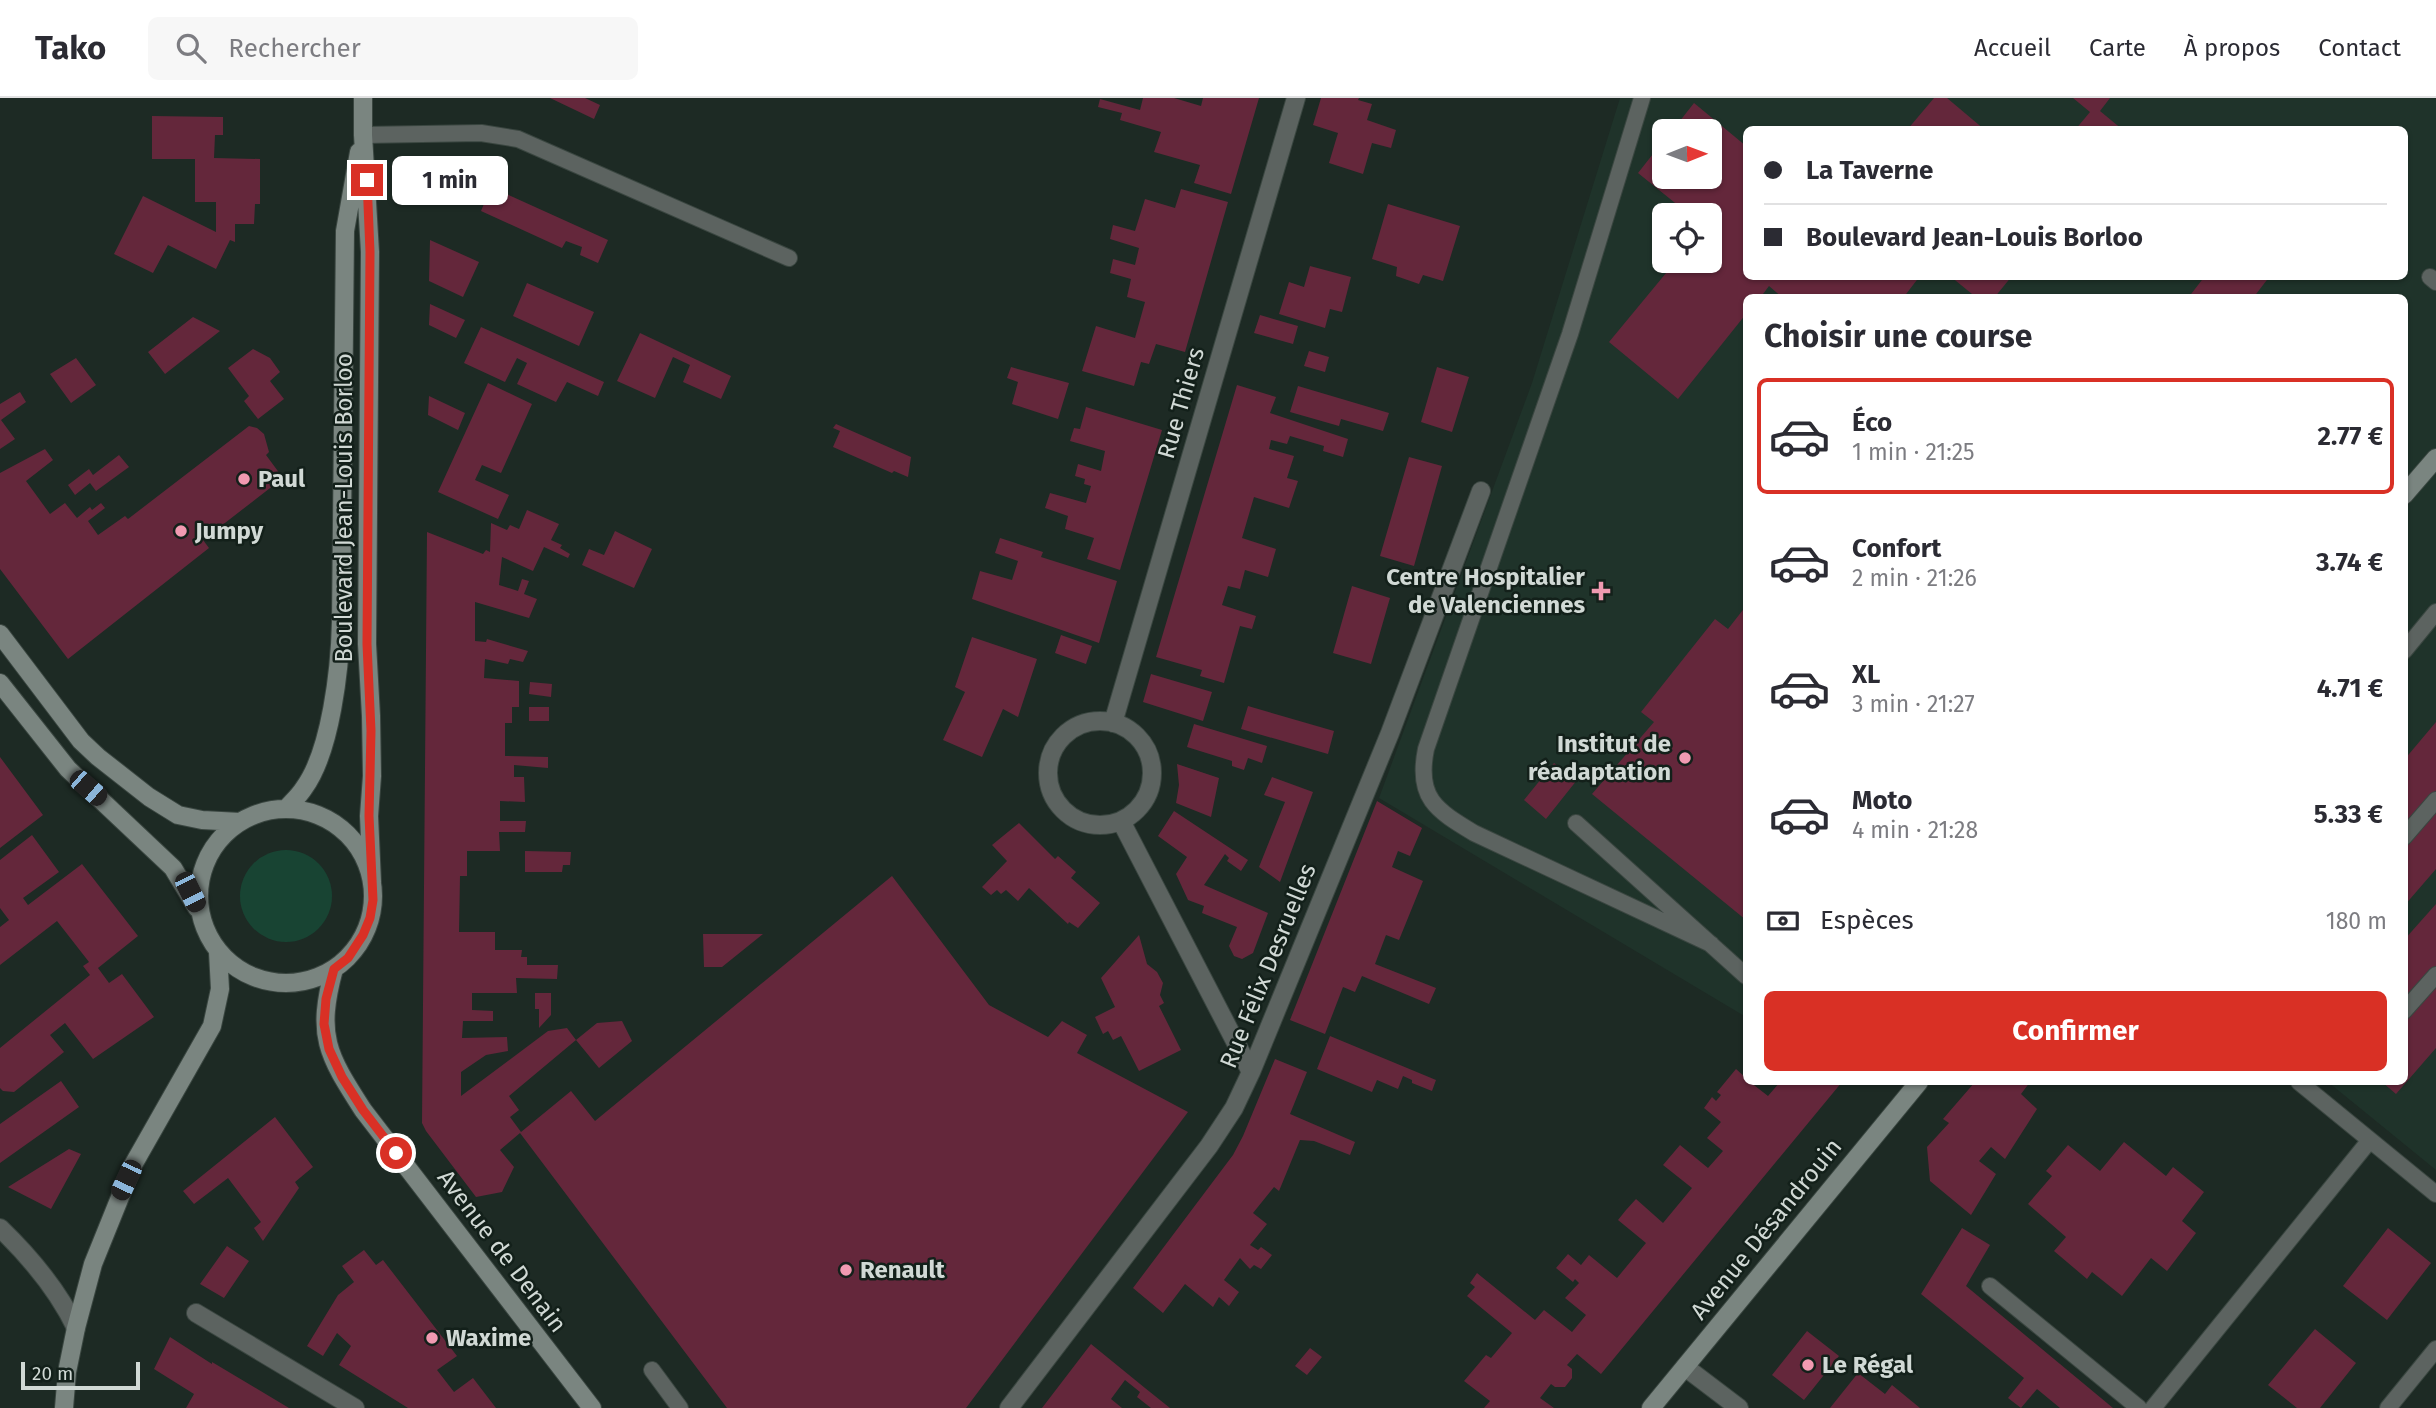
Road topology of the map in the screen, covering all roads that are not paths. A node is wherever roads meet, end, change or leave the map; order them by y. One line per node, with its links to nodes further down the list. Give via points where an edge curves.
1 (363, 98): 4 (main road, Boulevard Jean-Louis Borloo)
2 (1296, 98): 13 (street, Rue Thiers)
3 (1642, 98): 22 (lane, via 1570,334 1426,749 1422,779 1430,802 1474,834)
4 (363, 135): 5 (lane, via 481,133 518,139); 15 (main road, Boulevard Jean-Louis Borloo, via 345,232 338,664 317,763 304,789); 20 (main road, Boulevard Jean-Louis Borloo, via 370,252 367,644)
5 (789, 258)
6 (2436, 458): 7 (main road)
7 (2408, 490)
8 (1481, 491): 28 (street, Rue Félix Desruelles, via 1390,733)
9 (2436, 612): 11 (lane)
10 (0, 634): 17 (main road, via 97,757 178,815)
11 (2408, 646)
12 (0, 683): 21 (main road, via 68,769 173,867)
13 (1113, 723): 16 (street, via 1140,740 1152,769 1150,790 1139,809); 16 (street, via 1090,722 1069,732 1054,750 1048,772 1053,794 1076,820 1098,826)
14 (2436, 800): 19 (lane)
15 (286, 809): 17 (main road, via 262,812); 20 (main road, via 320,816 342,830 359,849)
16 (1121, 821): 28 (street)
17 (240, 822): 21 (main road, via 207,858 199,890)
18 (1576, 823): 22 (lane)
19 (2408, 832)
20 (372, 882): 24 (main road, via 367,927 354,951)
21 (200, 914): 23 (main road)
22 (1711, 944): 25 (lane)
23 (218, 952): 24 (main road, via 239,970 273,983 309,981); 36 (main road, via 220,989 212,1026 119,1195 93,1264)
24 (334, 969): 42 (main road, Avenue de Denain, via 324,1024 342,1077)
25 (1743, 973)
26 (2436, 975): 27 (lane)
27 (2408, 1007)
28 (1251, 1072): 44 (street, Rue Félix Desruelles, via 1223,1126)
29 (1912, 1085): 38 (main road, Avenue Désandrouin)
30 (2302, 1085): 31 (lane)
31 (2370, 1140): 32 (lane); 48 (lane)
32 (2436, 1194)
33 (1, 1236): 36 (street, via 57,1294)
34 (1990, 1286): 47 (lane)
35 (195, 1313): 41 (street)
36 (76, 1328): 40 (main road)
37 (2436, 1349): 49 (lane)
38 (1685, 1367): 45 (main road, Avenue Désandrouin); 46 (street)
39 (652, 1370): 43 (lane)
40 (64, 1408)
41 (355, 1408)
42 (592, 1408)
43 (680, 1408)
44 (1009, 1408)
45 (1651, 1408)
46 (1739, 1408)
47 (2139, 1408)
48 (2153, 1408)
49 (2388, 1408)

